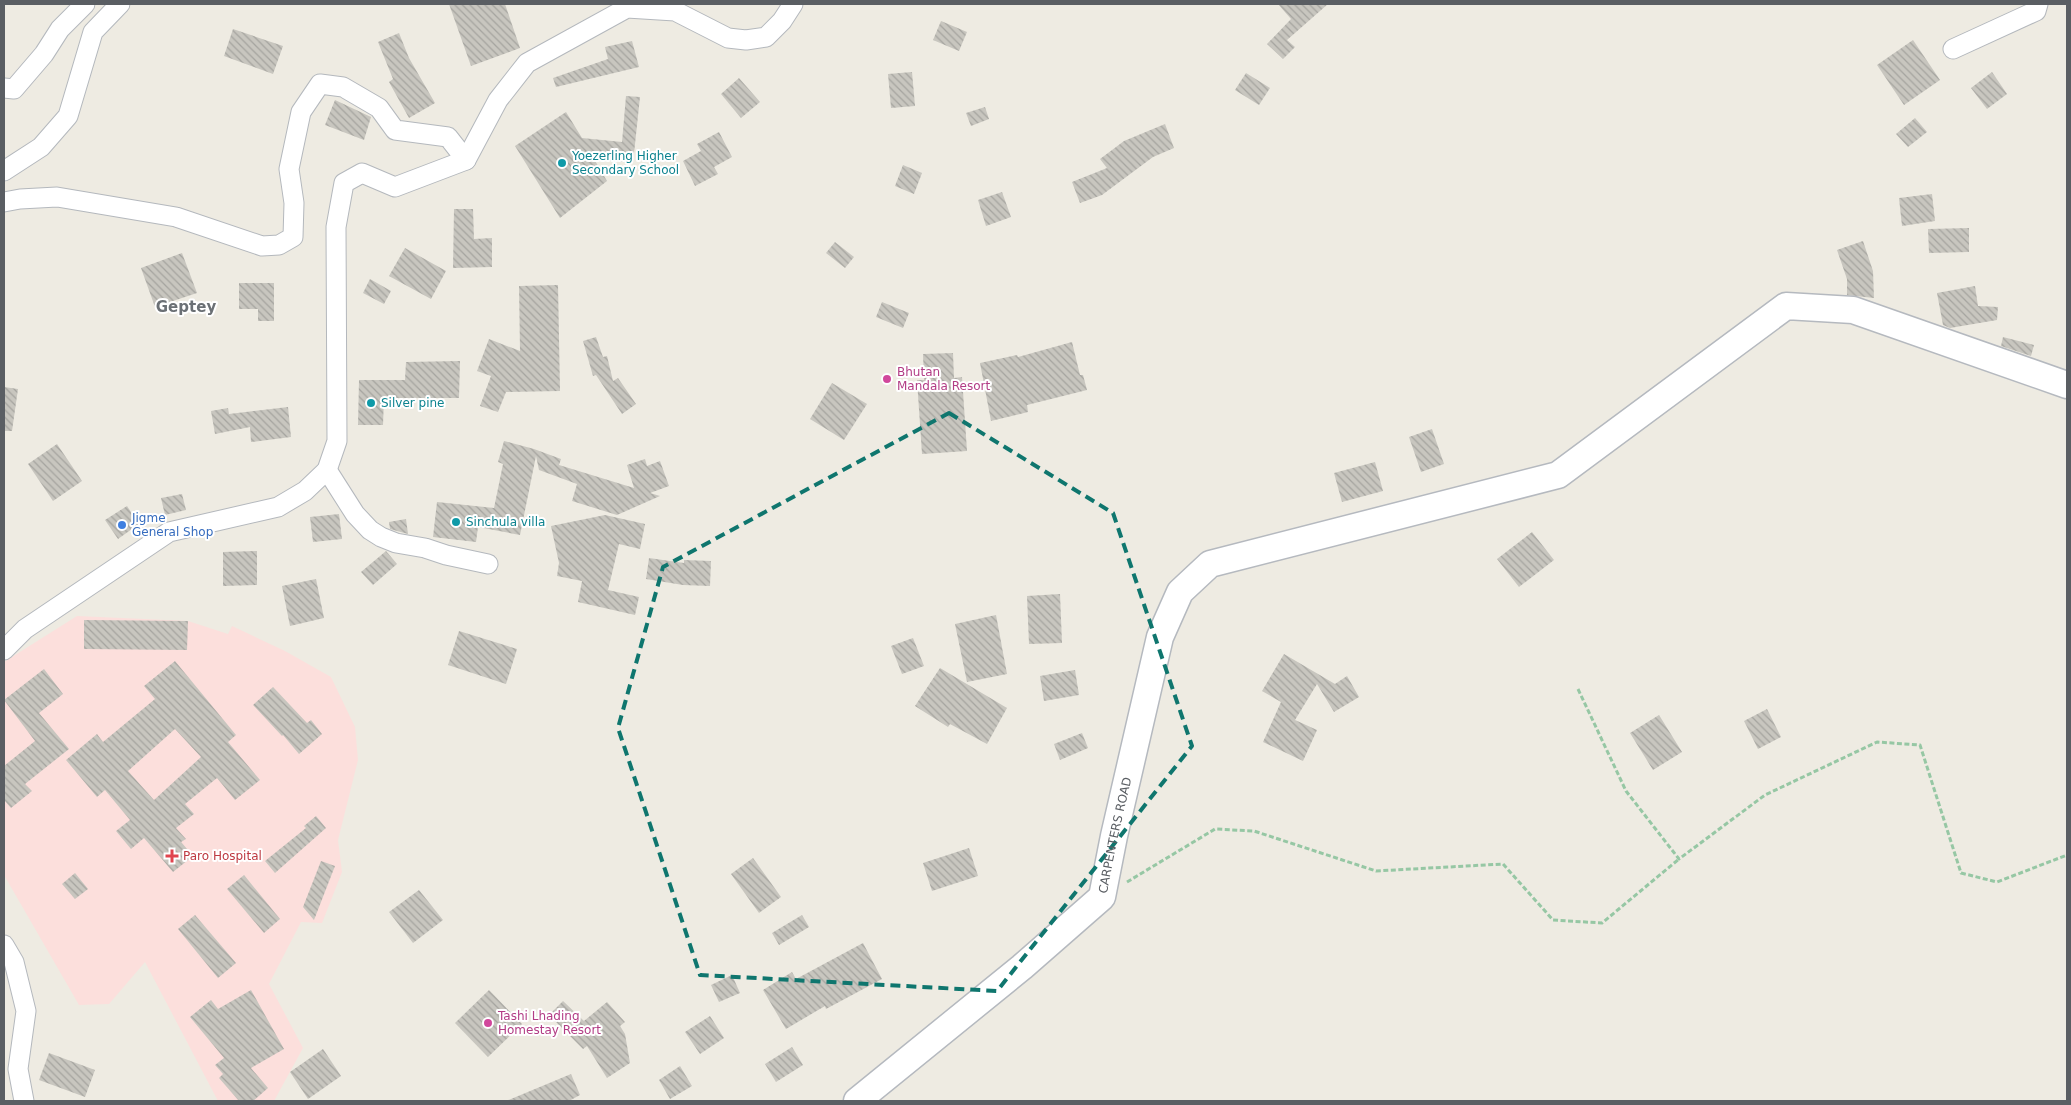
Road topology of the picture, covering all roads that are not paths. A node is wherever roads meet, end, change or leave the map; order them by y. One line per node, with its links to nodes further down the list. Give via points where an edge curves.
1 (85, 4): 7 (street, via 60,29 44,54 14,89)
2 (120, 4): 9 (street, via 93,32 68,116 41,147)
3 (793, 4): 5 (street, via 766,37 746,40 728,38 675,10)
4 (2038, 4): 6 (street, via 2036,10)
5 (632, 6): 8 (street, via 527,63 498,100)
6 (1953, 49)
7 (4, 88)
8 (466, 160): 10 (street, via 448,137 395,130 379,108 343,86 320,84 300,112 289,169 294,203 293,237 279,245 262,246 176,217 57,197); 12 (street, via 395,187 362,173 344,183 336,227 337,441)
9 (4, 172)
10 (4, 202)
11 (2067, 385): 17 (street, CARPENTERS ROAD, via 1853,310 1786,306 1558,475 1210,564 1180,592 1160,636 1102,897 1022,967)
12 (327, 470): 13 (street, via 355,514 381,537); 14 (street, via 305,491 278,507 169,532 25,629)
13 (488, 564)
14 (4, 650)
15 (4, 945): 16 (street, via 14,962 26,1011 18,1069)
16 (24, 1101)
17 (856, 1101)

